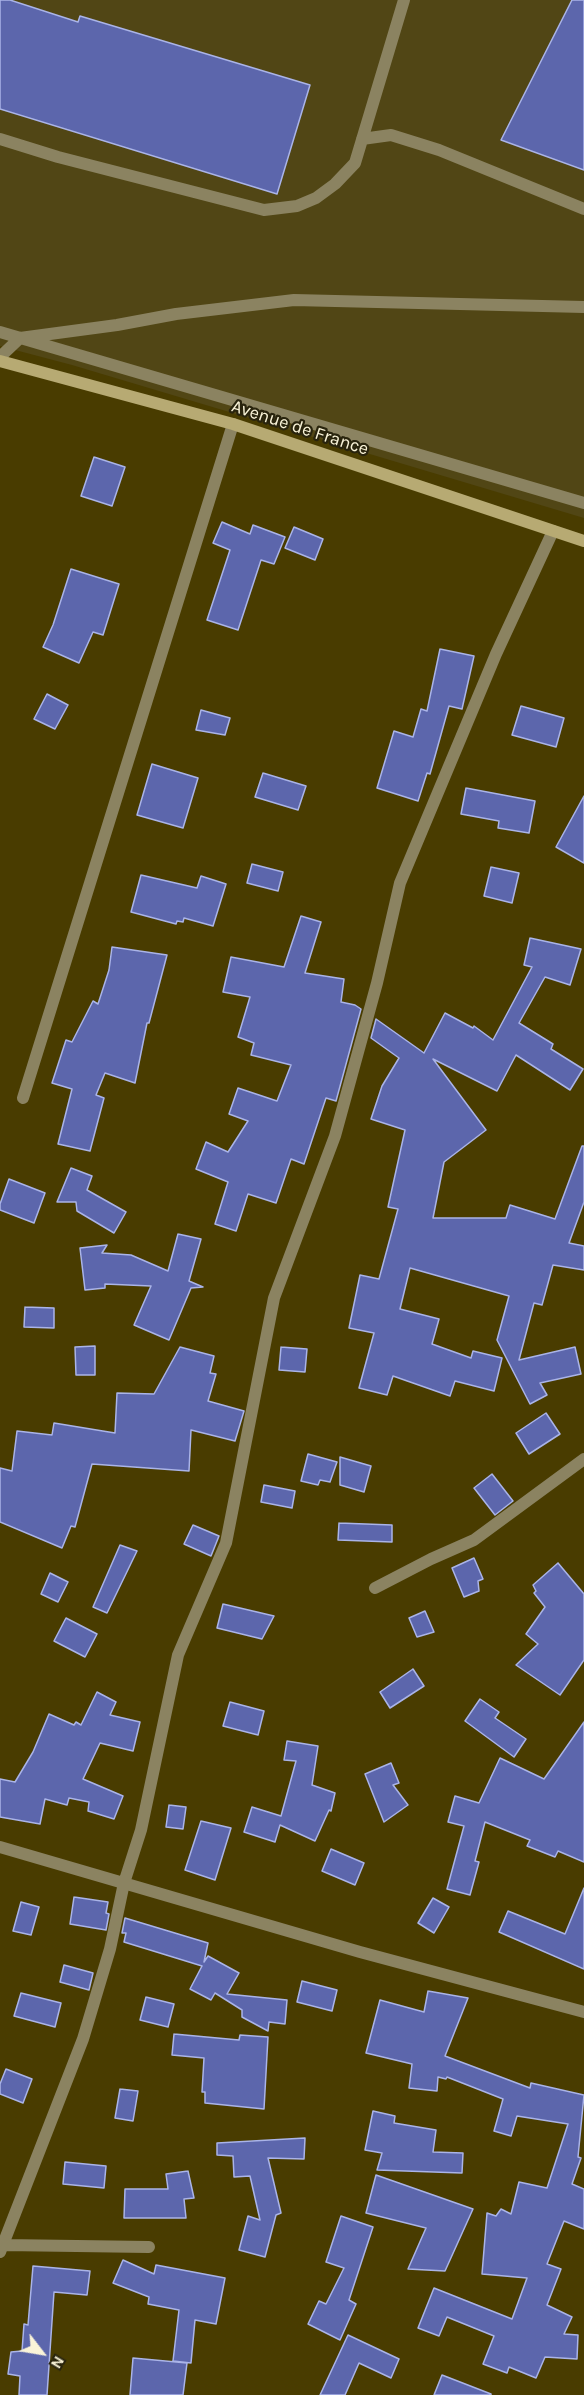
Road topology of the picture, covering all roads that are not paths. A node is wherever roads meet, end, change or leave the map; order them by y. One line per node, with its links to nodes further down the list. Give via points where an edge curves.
1 (404, 0): 3 (street)
2 (0, 139): 3 (street, via 58,158 264,210 297,206 316,198 355,163)
3 (362, 140): 4 (street, via 391,135 439,150)
4 (584, 209)
5 (584, 307): 7 (street, via 294,300)
6 (0, 332): 7 (street)
7 (20, 338): 8 (street); 10 (street)
8 (0, 359): 9 (street, Avenue de France)
9 (233, 424): 11 (street, Avenue de France); 13 (street)
10 (584, 503)
11 (553, 531): 12 (street, Avenue de France); 17 (street, via 496,654 400,883 336,1136 274,1298 226,1543 178,1655 141,1830)
12 (584, 542)
13 (23, 1098)
14 (584, 1459): 15 (street, via 474,1540)
15 (375, 1588)
16 (0, 1846): 17 (street)
17 (124, 1883): 18 (street); 20 (street, via 110,1949 83,2039)
18 (584, 2012)
19 (149, 2247): 20 (street)
20 (2, 2249)

